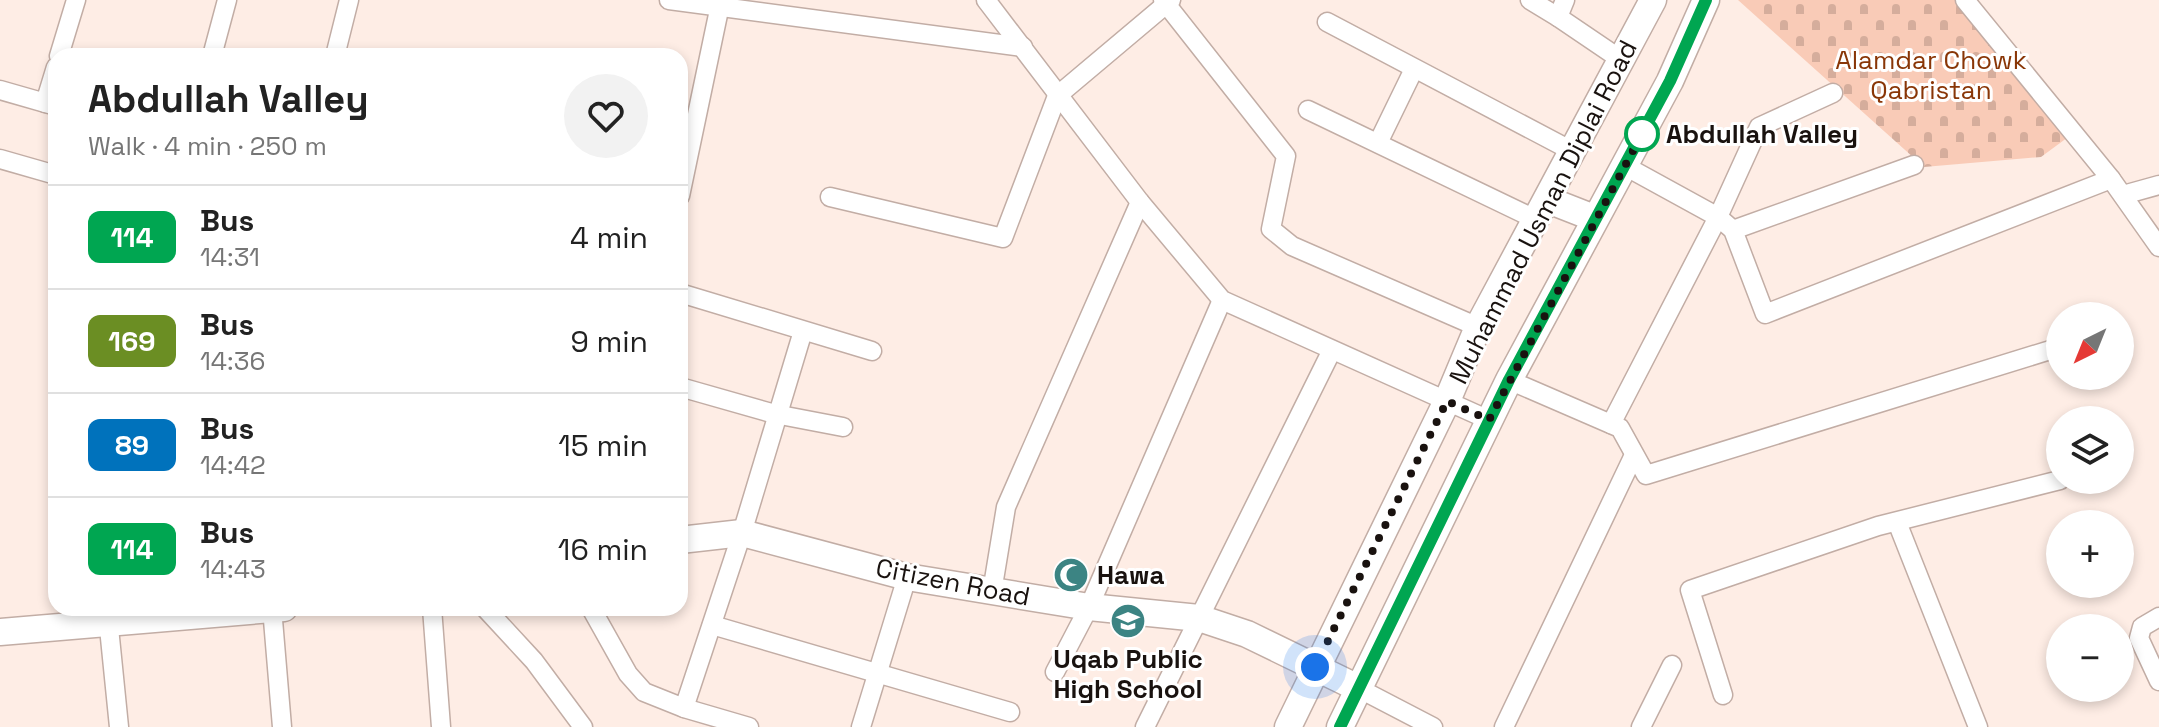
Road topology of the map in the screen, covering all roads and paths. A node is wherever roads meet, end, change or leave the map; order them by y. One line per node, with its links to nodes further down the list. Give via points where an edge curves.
1 (76, 0): 15 (street)
2 (227, 0): 16 (street)
3 (349, 0): 17 (street)
4 (669, 0): 11 (street)
5 (986, 0): 14 (street)
6 (1530, 0): 12 (street)
7 (1653, 0): 18 (street, Muhammad Usman Diplai Road)
8 (1706, 0): 30 (street, Muhammad Usman Diplai Road)
9 (1965, 0): 32 (street)
10 (1167, 1): 22 (street); 44 (street, via 1286,156 1271,229 1292,246)
11 (720, 5): 14 (street); 27 (street)
12 (1562, 8): 18 (street)
13 (1327, 22): 19 (street)
14 (1023, 47): 22 (street)
15 (61, 48)
16 (214, 48)
17 (337, 48)
18 (1620, 59): 26 (street, Muhammad Usman Diplai Road)
19 (1414, 69): 25 (street); 26 (street)
20 (0, 90): 23 (street)
21 (1833, 93): 38 (street, via 1759,127)
22 (1057, 96): 35 (street, via 1003,238); 36 (street)
23 (48, 103)
24 (1308, 110): 25 (street)
25 (1378, 143): 37 (street)
26 (1572, 151): 37 (street, Muhammad Usman Diplai Road)
27 (688, 158)
28 (0, 159): 31 (street)
29 (1914, 165): 40 (street)
30 (1625, 166): 38 (street); 39 (street, Muhammad Usman Diplai Road)
31 (48, 173)
32 (2111, 179): 34 (street); 40 (street, via 1769,314 1762,311)
33 (2159, 185): 34 (street)
34 (2123, 195): 41 (street)
35 (830, 197)
36 (1140, 202): 43 (street); 62 (street, via 1006,507)
37 (1542, 210): 39 (street); 44 (street, Muhammad Usman Diplai Road)
38 (1718, 217): 40 (street); 54 (street)
39 (1594, 218): 49 (street, Muhammad Usman Diplai Road)
40 (1733, 230)
41 (2158, 241)
42 (688, 295): 45 (street)
43 (1222, 300): 46 (street); 63 (street)
44 (1478, 327): 51 (street, Muhammad Usman Diplai Road)
45 (803, 331): 47 (street); 52 (street)
46 (1332, 350): 51 (street); 71 (street)
47 (872, 351)
48 (2046, 351): 56 (street, via 1652,474 1646,475)
49 (1509, 380): 53 (street, Muhammad Usman Diplai Road); 54 (street)
50 (688, 389): 52 (street)
51 (1447, 401): 53 (street); 75 (street, Muhammad Usman Diplai Road)
52 (775, 414): 55 (street); 59 (street)
53 (1489, 420): 79 (street, Muhammad Usman Diplai Road)
54 (1611, 424): 56 (street, via 1624,431)
55 (843, 427)
56 (1634, 455): 93 (street)
57 (2046, 484): 58 (street)
58 (1897, 522): 80 (street, via 1690,590); 95 (street)
59 (742, 533): 60 (street, Citizen Road); 61 (street, Citizen Road); 72 (street)
60 (688, 539)
61 (907, 577): 62 (street, Citizen Road); 76 (street)
62 (992, 592): 63 (street, Citizen Road)
63 (1089, 607): 71 (street, Citizen Road); 77 (street)
64 (102, 616): 73 (street)
65 (108, 616): 83 (street)
66 (276, 616): 84 (street)
67 (433, 616): 85 (street)
68 (492, 616): 86 (street)
69 (595, 616): 81 (street, via 644,692)
70 (2159, 617): 78 (street, via 2142,627 2139,638)
71 (1199, 618): 75 (street, Citizen Road); 89 (street)
72 (712, 625): 76 (street); 81 (street)
73 (0, 632)
74 (1672, 665): 94 (street)
75 (1315, 667): 79 (street, Citizen Road); 90 (street, Muhammad Usman Diplai Road)
76 (878, 672): 82 (street); 88 (street)
77 (1055, 672)
78 (2159, 681)
79 (1358, 688): 91 (street, Muhammad Usman Diplai Road); 92 (street)
80 (1723, 695)
81 (684, 708): 87 (street)
82 (1010, 712)
83 (119, 727)
84 (282, 727)
85 (441, 727)
86 (583, 727)
87 (749, 727)
88 (861, 727)
89 (1145, 727)
90 (1288, 727)
91 (1340, 727)
92 (1433, 727)
93 (1504, 727)
94 (1641, 727)
95 (1978, 727)

